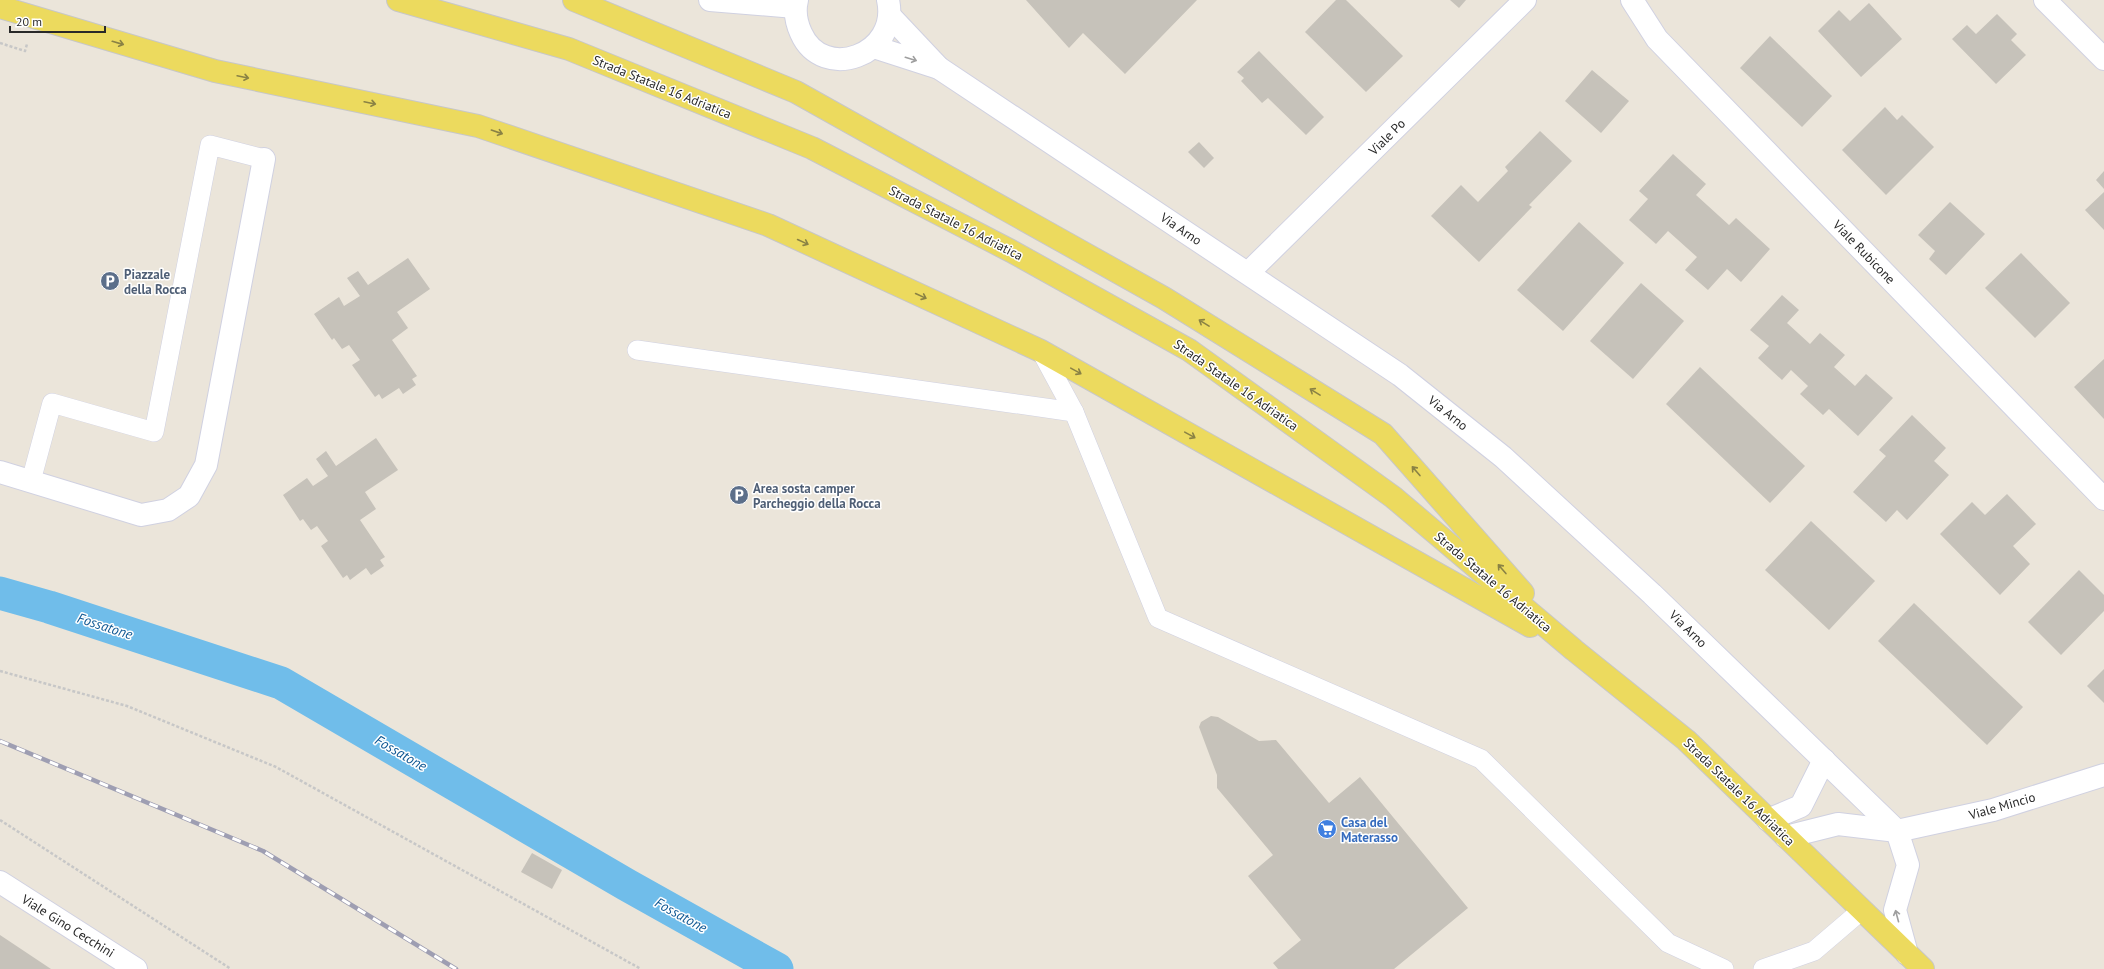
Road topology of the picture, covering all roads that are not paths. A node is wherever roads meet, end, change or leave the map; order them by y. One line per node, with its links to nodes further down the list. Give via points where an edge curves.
1 (398, 0): 21 (main road, Strada Statale 16 Adriatica, via 569,49 805,145 1011,251 1189,350 1393,497)
2 (574, 0): 21 (main road, one-way to 2, via 1383,434 1164,298 796,92)
3 (710, 0): 7 (street)
4 (1525, 0): 14 (street, Viale Po)
5 (1632, 0): 20 (street, Viale Rubicone, via 1657,39)
6 (2045, 0): 11 (street)
7 (796, 3): 10 (street, via 796,23 803,38 814,50 828,57 844,59 860,56)
8 (0, 7): 16 (main road, one-way to 16, via 216,71 478,126 768,226)
9 (889, 8): 10 (street, via 887,28); 12 (street)
10 (874, 47): 12 (street, one-way to 12)
11 (2104, 59)
12 (939, 68): 14 (street, Via Arno)
13 (264, 159): 19 (street, via 206,465 189,496 168,510 141,515); 19 (lane, via 210,145 154,432 52,403)
14 (1248, 273): 22 (street, Via Arno, via 1400,374 1503,457 1652,594)
15 (637, 350): 17 (lane)
16 (1041, 351): 17 (lane); 21 (main road, one-way to 21)
17 (1074, 412): 31 (lane, via 1158,618 1481,759 1668,943)
18 (0, 472): 19 (street)
19 (31, 481)
20 (2104, 499)
21 (1574, 650): 24 (main road, Strada Statale 16 Adriatica, via 1686,740)
22 (1824, 760): 24 (street, via 1800,806); 25 (street, Via Arno)
23 (2104, 775): 25 (street, Viale Mincio, via 1993,810)
24 (1768, 820): 26 (main road, Strada Statale 16 Adriatica)
25 (1897, 831): 26 (street, Viale Mincio, via 1838,824); 29 (street, one-way to 25, via 1895,910 1908,865)
26 (1786, 837): 28 (main road, Strada Statale 16 Adriatica)
27 (0, 882): 30 (street, Viale Gino Cecchini)
28 (1862, 910): 29 (main road, Strada Statale 16 Adriatica); 32 (lane, via 1814,951)
29 (1907, 954): 33 (main road, Strada Statale 16 Adriatica)
30 (136, 969)
31 (1724, 969)
32 (1763, 969)
33 (1923, 969)

